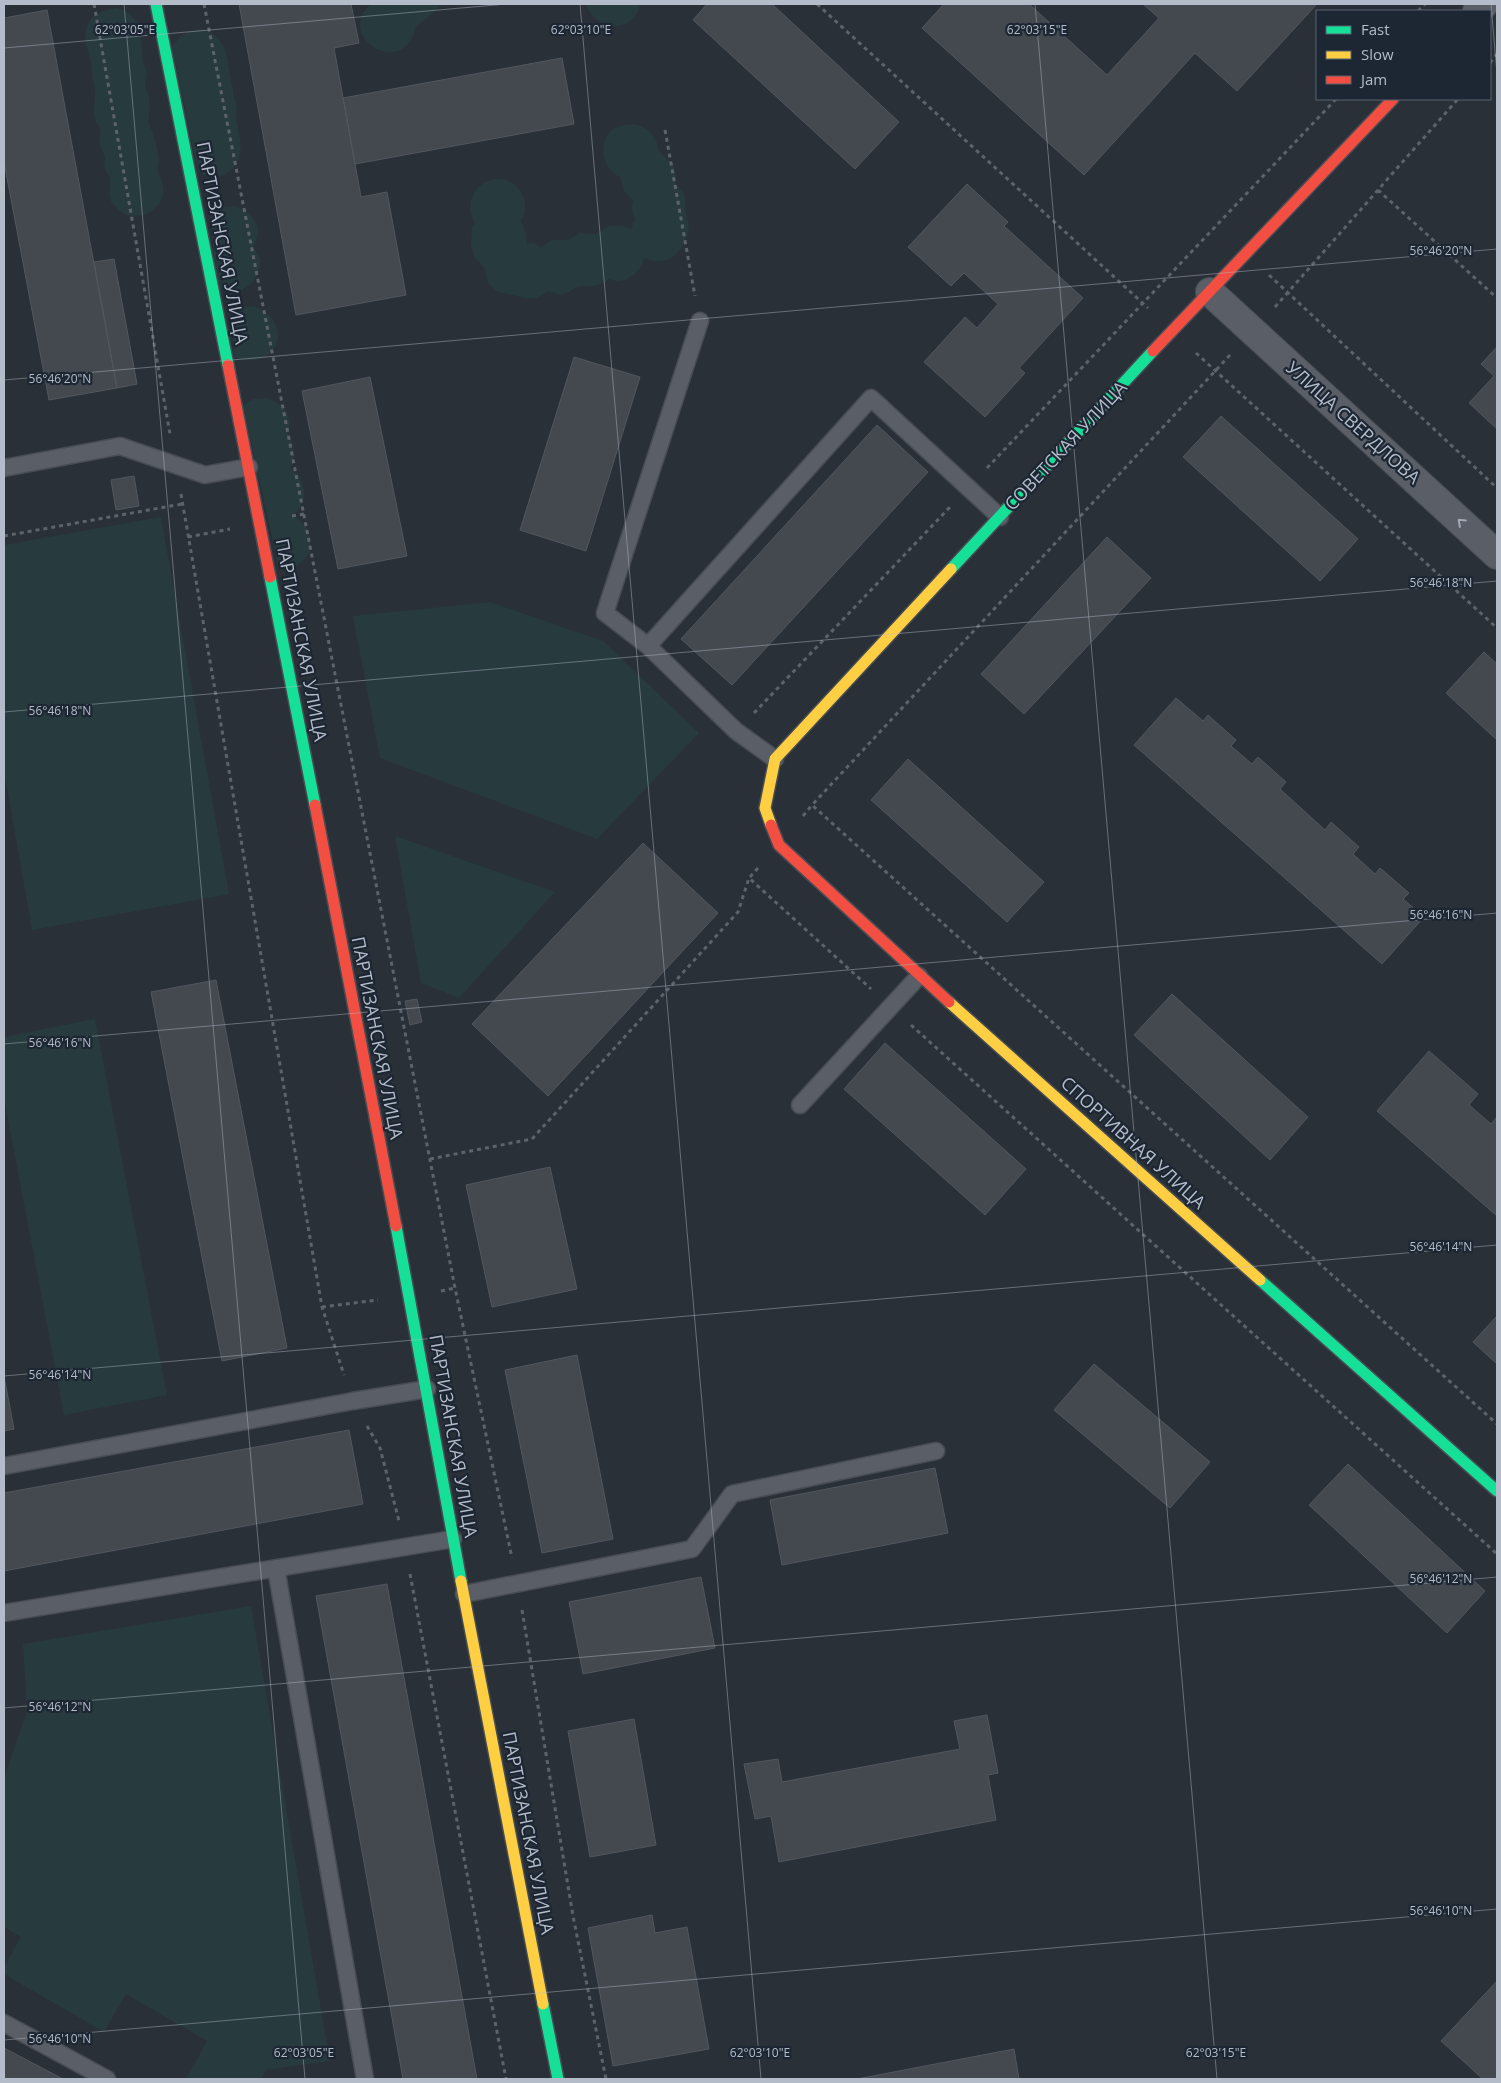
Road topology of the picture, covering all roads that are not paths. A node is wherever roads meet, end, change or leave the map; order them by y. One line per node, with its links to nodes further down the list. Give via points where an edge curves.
1 (156, 4): 5 (street, ПАРТИЗАНСКАЯ УЛИЦА)
2 (1392, 100): 3 (street, СОВЕТСКАЯ УЛИЦА)
3 (1210, 292): 7 (street, СОВЕТСКАЯ УЛИЦА); 8 (street, УЛИЦА СВЕРДЛОВА, one-way to 3)
4 (700, 321): 9 (lane, via 605,613)
5 (249, 467): 6 (lane, via 205,475 120,446); 13 (street, ПАРТИЗАНСКАЯ УЛИЦА)
6 (4, 468)
7 (1000, 517): 9 (lane, via 871,398); 10 (street, СОВЕТСКАЯ УЛИЦА)
8 (1497, 555)
9 (648, 646): 10 (lane, via 736,731)
10 (775, 759): 11 (street, СПОРТИВНАЯ УЛИЦА, via 765,808 779,845)
11 (919, 976): 12 (lane); 16 (street, СПОРТИВНАЯ УЛИЦА)
12 (800, 1105)
13 (427, 1389): 15 (lane); 17 (street, ПАРТИЗАНСКАЯ УЛИЦА)
14 (936, 1451): 19 (lane, via 732,1494 692,1549)
15 (4, 1466)
16 (1497, 1490)
17 (453, 1539): 18 (lane); 19 (street, ПАРТИЗАНСКАЯ УЛИЦА)
18 (276, 1568): 20 (lane); 23 (lane)
19 (464, 1594): 24 (street, ПАРТИЗАНСКАЯ УЛИЦА)
20 (4, 1613)
21 (4, 2023): 22 (lane)
22 (108, 2079)
23 (365, 2079)
24 (558, 2079)

